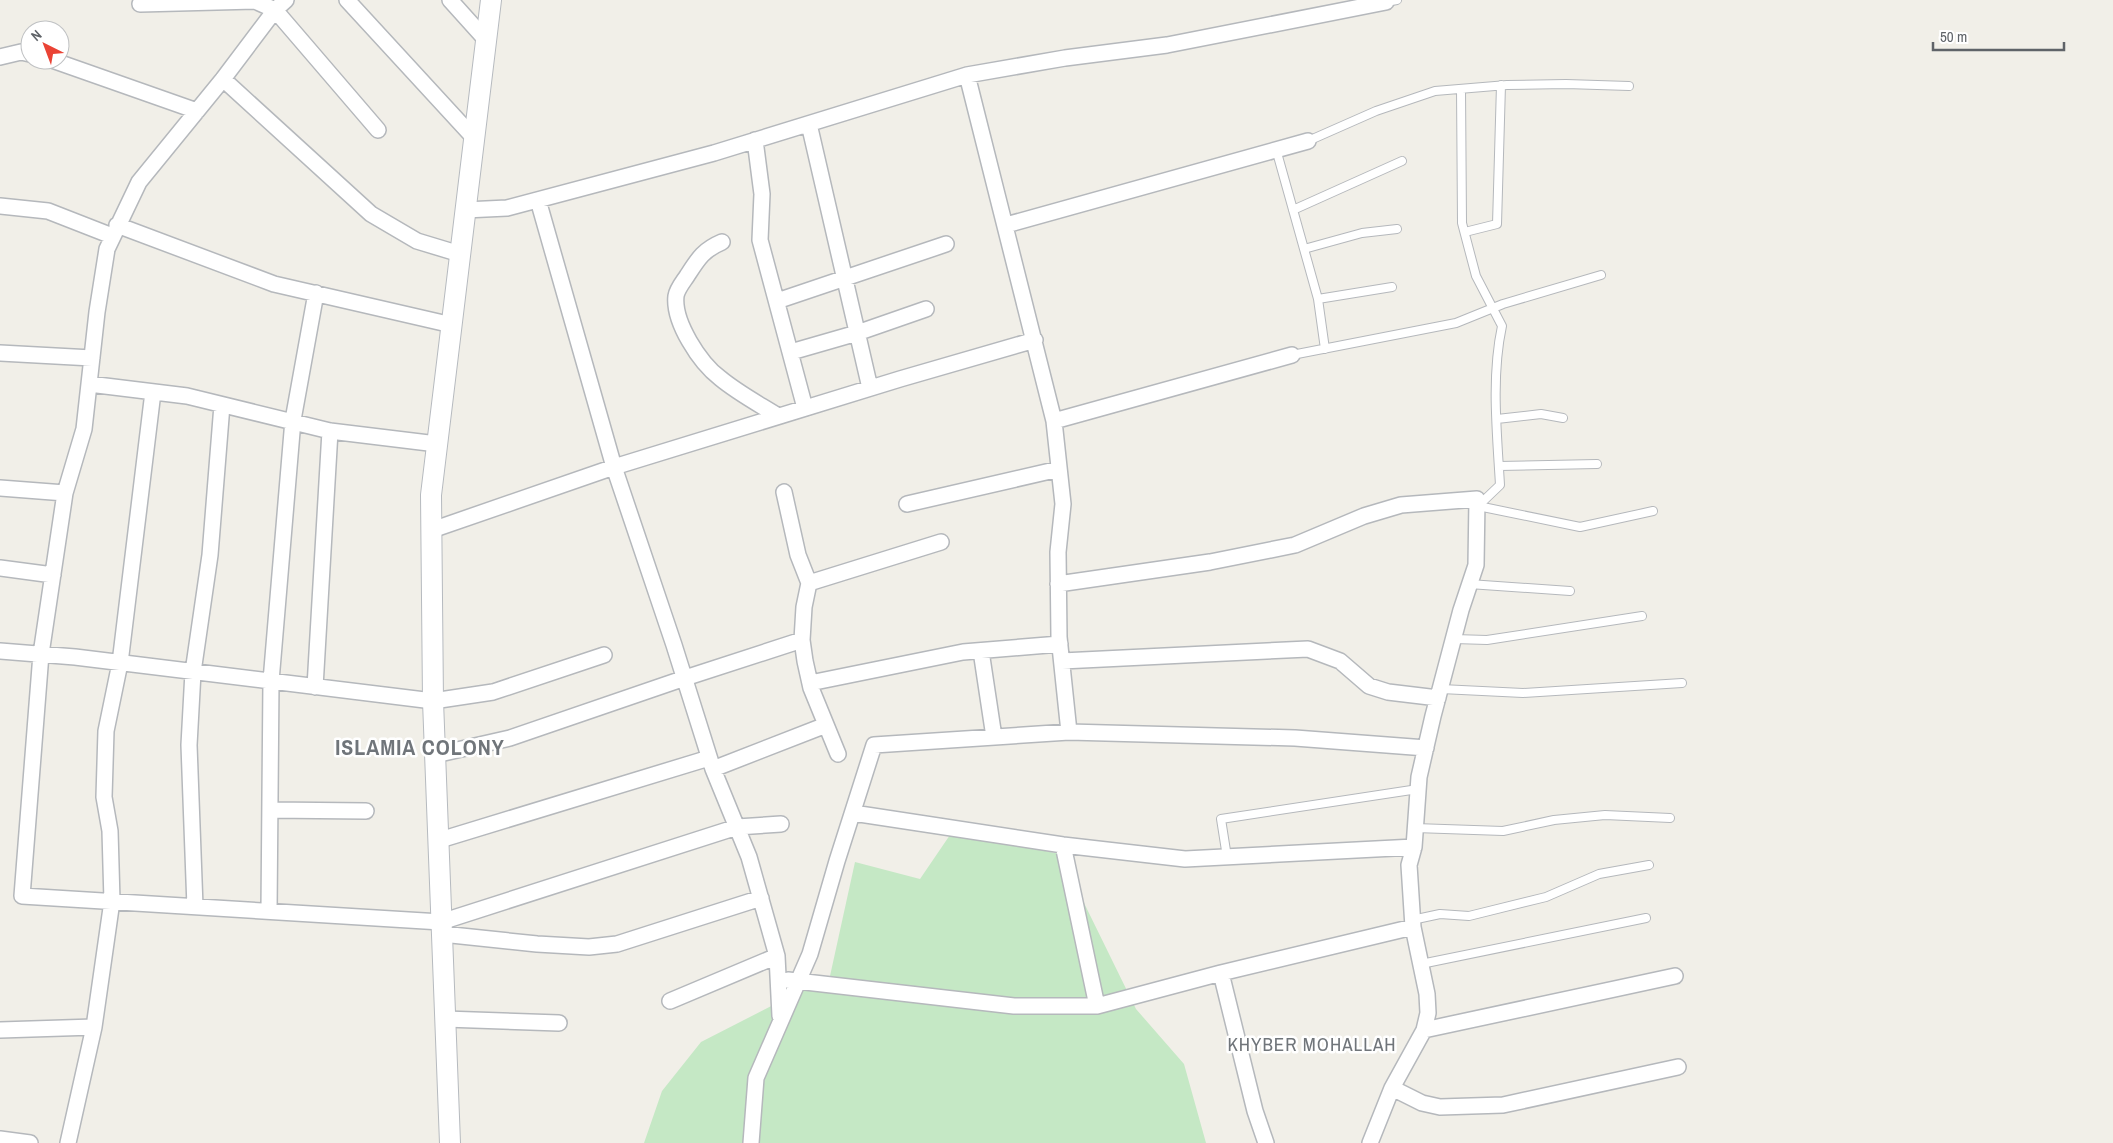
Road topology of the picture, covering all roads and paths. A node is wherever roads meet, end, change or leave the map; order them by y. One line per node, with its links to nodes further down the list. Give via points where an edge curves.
1 (347, 0): 19 (street)
2 (450, 0): 7 (street)
3 (491, 0): 7 (street)
4 (1392, 1): 11 (street, via 1167,45)
5 (140, 4): 6 (street, via 256,1)
6 (280, 5): 12 (street); 18 (street)
7 (486, 40): 19 (street)
8 (20, 52): 9 (street)
9 (0, 57)
10 (70, 66): 16 (street)
11 (967, 75): 17 (street); 28 (street)
12 (223, 78): 16 (street); 35 (street, via 371,214 417,241)
13 (1500, 85): 14 (lane); 15 (lane); 31 (lane, via 1497,224)
14 (1629, 86)
15 (1460, 88): 21 (lane, via 1435,91 1376,111); 31 (lane, via 1462,222)
16 (197, 111): 30 (street, via 138,182)
17 (809, 124): 20 (street); 37 (street)
18 (378, 130)
19 (474, 138): 26 (street)
20 (755, 140): 24 (street); 41 (street, via 762,194 760,240)
21 (1308, 141): 22 (street)
22 (1276, 150): 27 (lane); 28 (street)
23 (1402, 161): 27 (lane)
24 (538, 200): 26 (street, via 507,208); 66 (street)
25 (0, 206): 30 (street, via 48,211)
26 (465, 210): 35 (street)
27 (1293, 210): 34 (lane)
28 (1006, 225): 46 (street)
29 (1397, 229): 34 (lane, via 1362,233)
30 (115, 231): 39 (street, via 274,284); 51 (street, via 106,249)
31 (1465, 232): 42 (lane, via 1476,276)
32 (722, 242): 57 (street, via 707,249 676,293 680,322 699,355 720,379)
33 (946, 244): 37 (street)
34 (1304, 249): 40 (lane)
35 (460, 254): 44 (street)
36 (1601, 276): 42 (lane)
37 (845, 278): 41 (street); 45 (street)
38 (1392, 287): 40 (lane)
39 (316, 294): 44 (street); 60 (street)
40 (1318, 299): 47 (lane)
41 (777, 301): 48 (street)
42 (1492, 308): 47 (lane, via 1456,323); 59 (lane, via 1502,326 1498,346)
43 (926, 309): 45 (street)
44 (452, 325): 63 (street)
45 (858, 333): 48 (street); 53 (street)
46 (1035, 340): 53 (street); 61 (street)
47 (1325, 349): 50 (lane)
48 (791, 352): 56 (street)
49 (0, 353): 51 (street)
50 (1292, 355): 61 (street)
51 (92, 358): 52 (street)
52 (89, 384): 54 (street); 70 (street, via 84,429)
53 (870, 388): 56 (street)
54 (153, 392): 55 (street); 91 (street)
55 (222, 405): 60 (street); 92 (street, via 210,555)
56 (805, 408): 57 (street)
57 (778, 416): 66 (street)
58 (1563, 418): 59 (lane, via 1541,414)
59 (1497, 419): 65 (lane)
60 (293, 420): 62 (street); 94 (street)
61 (1054, 421): 67 (street)
62 (330, 431): 63 (street); 97 (street)
63 (437, 444): 74 (street, via 431,494)
64 (1597, 464): 65 (lane)
65 (1499, 466): 72 (lane, via 1500,485)
66 (614, 467): 74 (street); 93 (street)
67 (1059, 469): 71 (street); 79 (street, via 1062,504)
68 (0, 488): 70 (street)
69 (784, 492): 78 (street, via 798,555)
70 (65, 493): 77 (street)
71 (907, 504)
72 (1478, 506): 73 (lane, via 1580,527); 79 (street, via 1477,499 1401,505 1364,516 1295,545 1210,562); 80 (street, via 1476,565)
73 (1653, 511)
74 (432, 530): 99 (street)
75 (941, 542): 78 (street)
76 (0, 568): 77 (street)
77 (53, 574): 88 (street)
78 (809, 583): 84 (street)
79 (1058, 584): 85 (street)
80 (1469, 584): 81 (lane); 83 (street)
81 (1570, 591)
82 (1642, 616): 83 (lane, via 1487,640)
83 (1454, 639): 98 (street)
84 (802, 640): 93 (street); 95 (street)
85 (1060, 644): 87 (street); 90 (street)
86 (0, 651): 88 (street)
87 (981, 651): 95 (street); 102 (street)
88 (41, 654): 91 (street); 121 (street, via 22,896)
89 (604, 655): 99 (street, via 493,692)
90 (1062, 661): 98 (street, via 1308,649 1340,661 1369,686 1388,692); 101 (street)
91 (120, 663): 92 (street); 121 (street, via 106,731 104,797 110,831)
92 (193, 672): 94 (street); 122 (street, via 189,745)
93 (684, 678): 105 (street, via 510,738); 106 (street)
94 (271, 681): 97 (street); 108 (street)
95 (810, 683): 100 (street)
96 (1682, 683): 98 (lane)
97 (315, 686): 99 (street)
98 (1439, 694): 103 (street)
99 (434, 701): 105 (street)
100 (826, 725): 104 (street); 106 (street)
101 (1068, 732): 102 (street); 103 (street, via 1295,738)
102 (994, 737): 110 (street, via 874,745)
103 (1426, 748): 107 (street)
104 (838, 754)
105 (435, 755): 115 (street)
106 (711, 763): 113 (street); 115 (street)
107 (1418, 789): 114 (street); 118 (lane, via 1221,819)
108 (270, 810): 109 (street); 123 (street)
109 (366, 811)
110 (853, 813): 116 (street); 132 (street, via 810,954)
111 (1670, 818): 114 (lane, via 1605,815 1554,820 1502,831)
112 (781, 824): 113 (street)
113 (737, 827): 120 (street); 126 (street)
114 (1415, 828): 117 (street)
115 (440, 840): 126 (street)
116 (1063, 845): 118 (street, via 1184,859); 134 (street)
117 (1414, 847): 118 (street); 125 (street, via 1409,865)
118 (1227, 857)
119 (1649, 865): 125 (lane, via 1599,874 1546,897 1469,916 1440,914)
120 (761, 898): 126 (street, via 617,944 589,947 546,945); 127 (street)
121 (112, 902): 122 (street); 138 (street)
122 (195, 906): 123 (street)
123 (269, 911): 126 (street)
124 (1646, 918): 128 (lane)
125 (1413, 924): 128 (street); 129 (street)
126 (441, 928): 135 (street)
127 (777, 956): 131 (street); 133 (street)
128 (1421, 964): 140 (street, via 1428,1013)
129 (1221, 973): 134 (street); 148 (street)
130 (1675, 976): 140 (street)
131 (778, 979): 132 (street); 136 (street)
132 (798, 981): 134 (street, via 1014,1006); 136 (street)
133 (670, 1002)
134 (1097, 1006)
135 (444, 1019): 137 (street); 146 (street)
136 (780, 1020): 147 (street, via 756,1078)
137 (559, 1023)
138 (94, 1027): 139 (street); 145 (street)
139 (0, 1030)
140 (1424, 1030): 142 (street)
141 (1678, 1067): 142 (street, via 1503,1105 1440,1107 1422,1103)
142 (1392, 1088): 149 (street)
143 (0, 1139): 144 (street)
144 (30, 1143)
145 (68, 1143)
146 (450, 1143)
147 (751, 1143)
148 (1266, 1143)
149 (1370, 1143)

